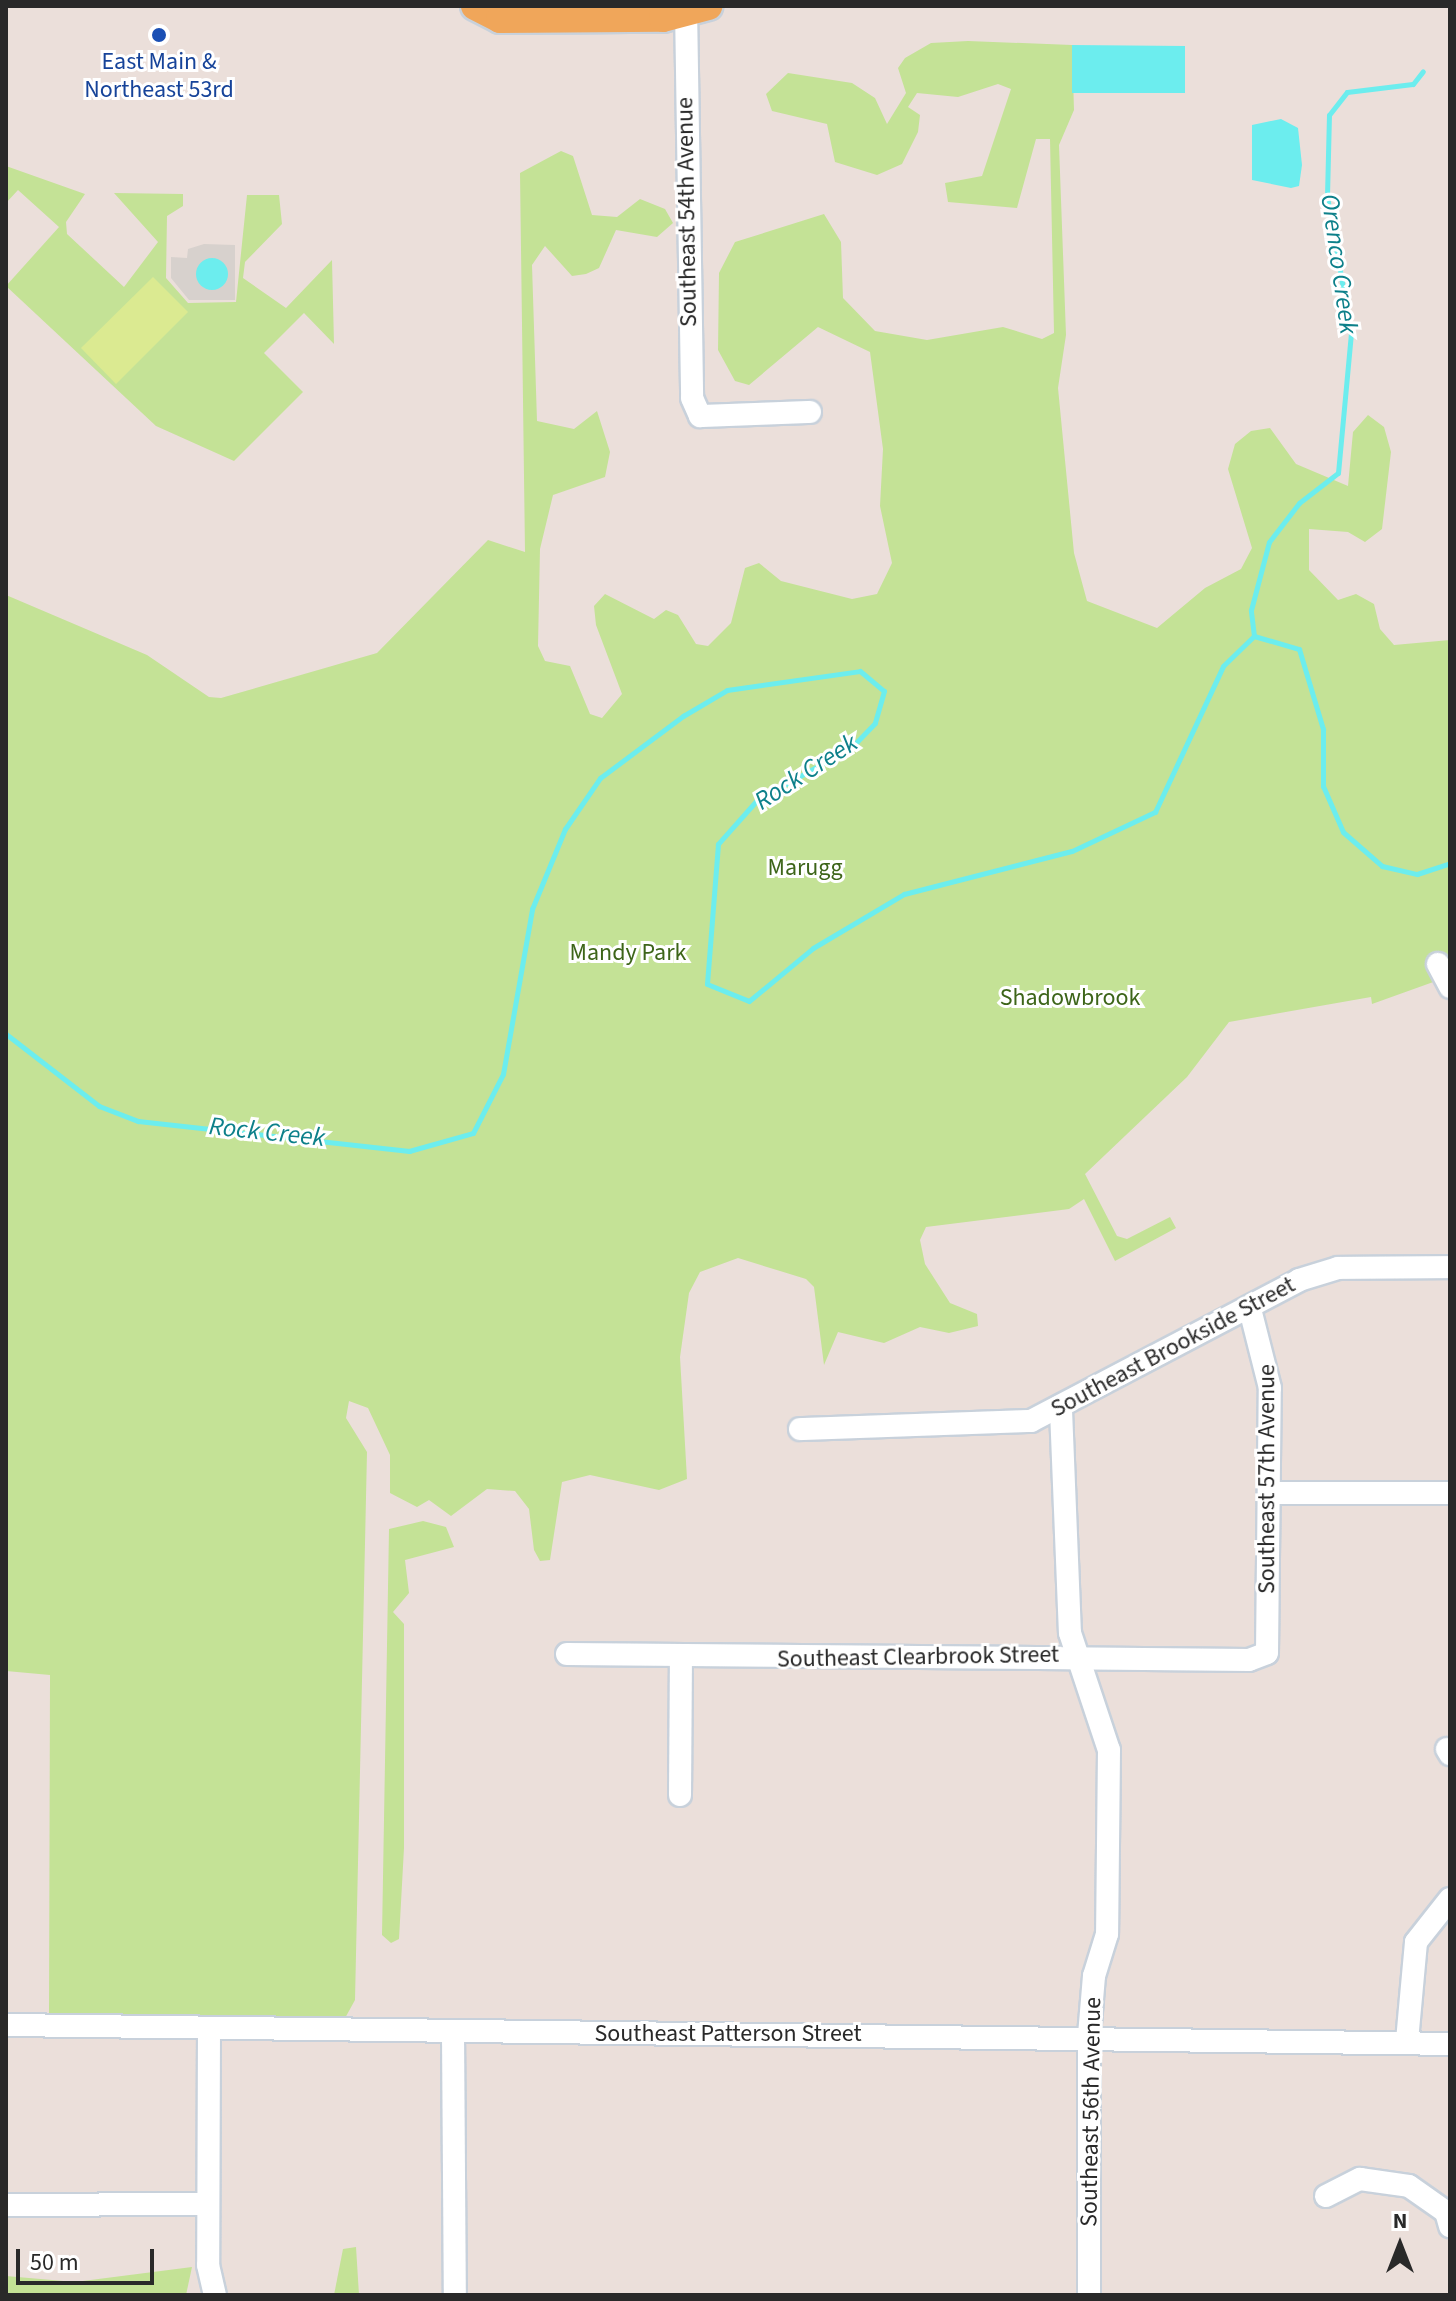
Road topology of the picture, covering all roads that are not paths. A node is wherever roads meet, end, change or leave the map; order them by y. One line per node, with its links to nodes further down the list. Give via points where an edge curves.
1 (475, 6): 2 (main road, via 500,19 663,18)
2 (685, 6): 3 (main road); 4 (street, Southeast 54th Avenue, via 689,362 700,416)
3 (708, 6)
4 (810, 412)
5 (1438, 964): 6 (street)
6 (1450, 987)
7 (1450, 1267): 8 (street, Southeast Brookside Street, via 1338,1268 1299,1280)
8 (1250, 1309): 9 (street, Southeast Brookside Street); 11 (street, Southeast 57th Avenue, via 1270,1388)
9 (1061, 1410): 10 (street, Southeast Brookside Street, via 1001,1427); 15 (street, Southeast 56th Avenue, via 1068,1605)
10 (800, 1429)
11 (1271, 1493): 12 (street); 13 (street, Southeast 57th Avenue)
12 (1450, 1493)
13 (1267, 1653): 15 (street, Southeast Clearbrook Street, via 1249,1660)
14 (567, 1654): 16 (street, Southeast Clearbrook Street)
15 (1077, 1655): 16 (street, Southeast Clearbrook Street); 22 (street, Southeast 56th Avenue, via 1098,1699 1109,1750 1107,1934 1094,1976)
16 (681, 1658): 17 (street)
17 (680, 1795)
18 (1450, 1899): 23 (street, via 1416,1942)
19 (6, 2025): 20 (street, Southeast Patterson Street)
20 (209, 2028): 21 (street, Southeast Patterson Street); 26 (street)
21 (453, 2032): 22 (street, Southeast Patterson Street); 30 (street)
22 (1089, 2036): 23 (street, Southeast Patterson Street); 31 (street, Southeast 56th Avenue)
23 (1407, 2041): 24 (street, Southeast Patterson Street)
24 (1450, 2044)
25 (1326, 2196): 28 (street, via 1360,2179 1409,2186 1446,2212)
26 (207, 2204): 27 (street); 29 (street)
27 (6, 2205)
28 (1450, 2226)
29 (215, 2295)
30 (455, 2295)
31 (1089, 2295)

